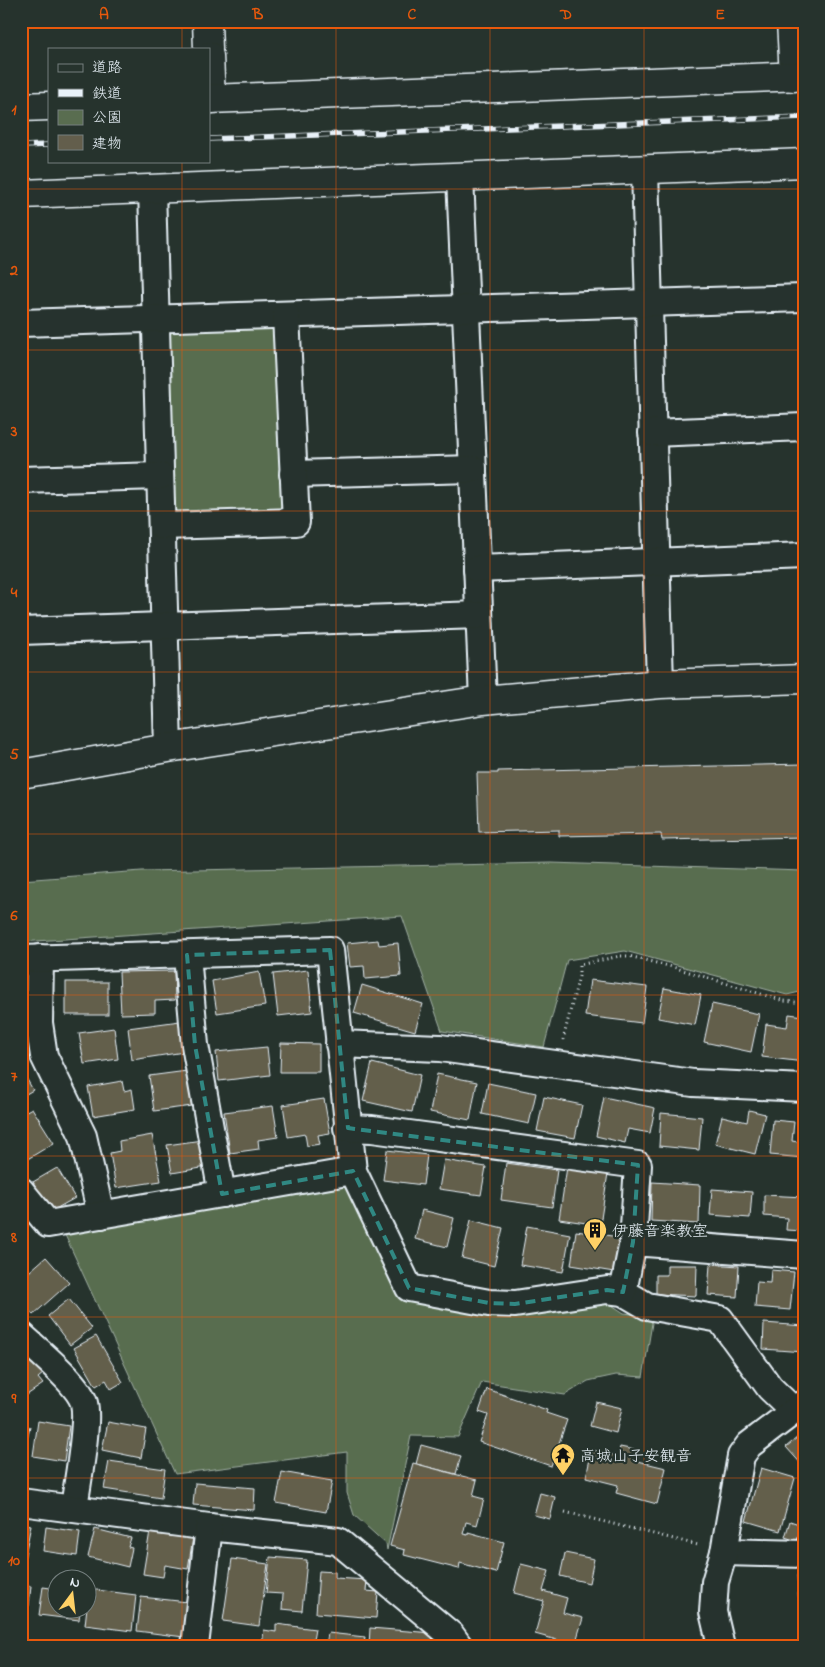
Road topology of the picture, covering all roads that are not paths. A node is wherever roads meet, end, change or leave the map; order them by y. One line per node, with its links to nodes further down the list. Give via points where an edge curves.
1 (207, 21): 3 (street)
2 (791, 21): 4 (street)
3 (208, 48)
4 (799, 76): 5 (street)
5 (210, 99)
6 (48, 106): 7 (street)
7 (21, 107)
8 (804, 163): 9 (street)
9 (645, 170): 10 (street); 14 (street)
10 (460, 177): 11 (street); 15 (street)
11 (152, 189): 12 (street); 17 (street)
12 (21, 194)
13 (804, 298): 14 (street)
14 (648, 304): 15 (street); 20 (street)
15 (466, 309): 16 (street); 21 (street)
16 (286, 315): 17 (street); 22 (street)
17 (156, 319): 18 (street); 23 (street)
18 (21, 323)
19 (804, 427): 20 (street)
20 (652, 433): 27 (street)
21 (473, 469): 22 (street); 28 (street)
22 (293, 474): 25 (street, via 296,522)
23 (160, 476): 24 (street); 25 (street)
24 (21, 480)
25 (162, 526): 30 (street)
26 (804, 556): 27 (street)
27 (656, 560): 28 (street); 33 (street)
28 (477, 569): 29 (street)
29 (479, 615): 30 (street); 34 (street)
30 (164, 626): 31 (street); 35 (street)
31 (21, 631)
32 (804, 679): 33 (street)
33 (660, 684): 34 (street)
34 (483, 700): 35 (street)
35 (168, 748): 36 (street)
36 (21, 774)
37 (187, 955): 38 (street); 39 (street, via 330,950); 44 (street, via 195,1045)
38 (30, 958): 45 (street, via 44,1056 83,1136)
39 (339, 1044): 40 (street, via 440,1048 693,1083); 41 (street)
40 (804, 1088)
41 (348, 1128): 42 (street); 46 (street, via 638,1166)
42 (353, 1171): 44 (street); 48 (street, via 409,1288 489,1303 515,1304 606,1290)
43 (21, 1191): 45 (street, via 48,1224)
44 (222, 1194): 45 (street)
45 (101, 1215)
46 (633, 1242): 47 (street); 48 (street)
47 (804, 1255)
48 (623, 1292): 50 (street, via 647,1306 720,1319 770,1388)
49 (21, 1335): 52 (street, via 70,1380 84,1403)
50 (799, 1407): 54 (street, via 749,1445 741,1456)
51 (21, 1502): 52 (street)
52 (74, 1508): 53 (street)
53 (208, 1527): 56 (street); 57 (street, via 338,1541 451,1634)
54 (724, 1552): 55 (street); 58 (street, via 715,1582 713,1612)
55 (804, 1554)
56 (194, 1646)
57 (459, 1646)
58 (721, 1646)

